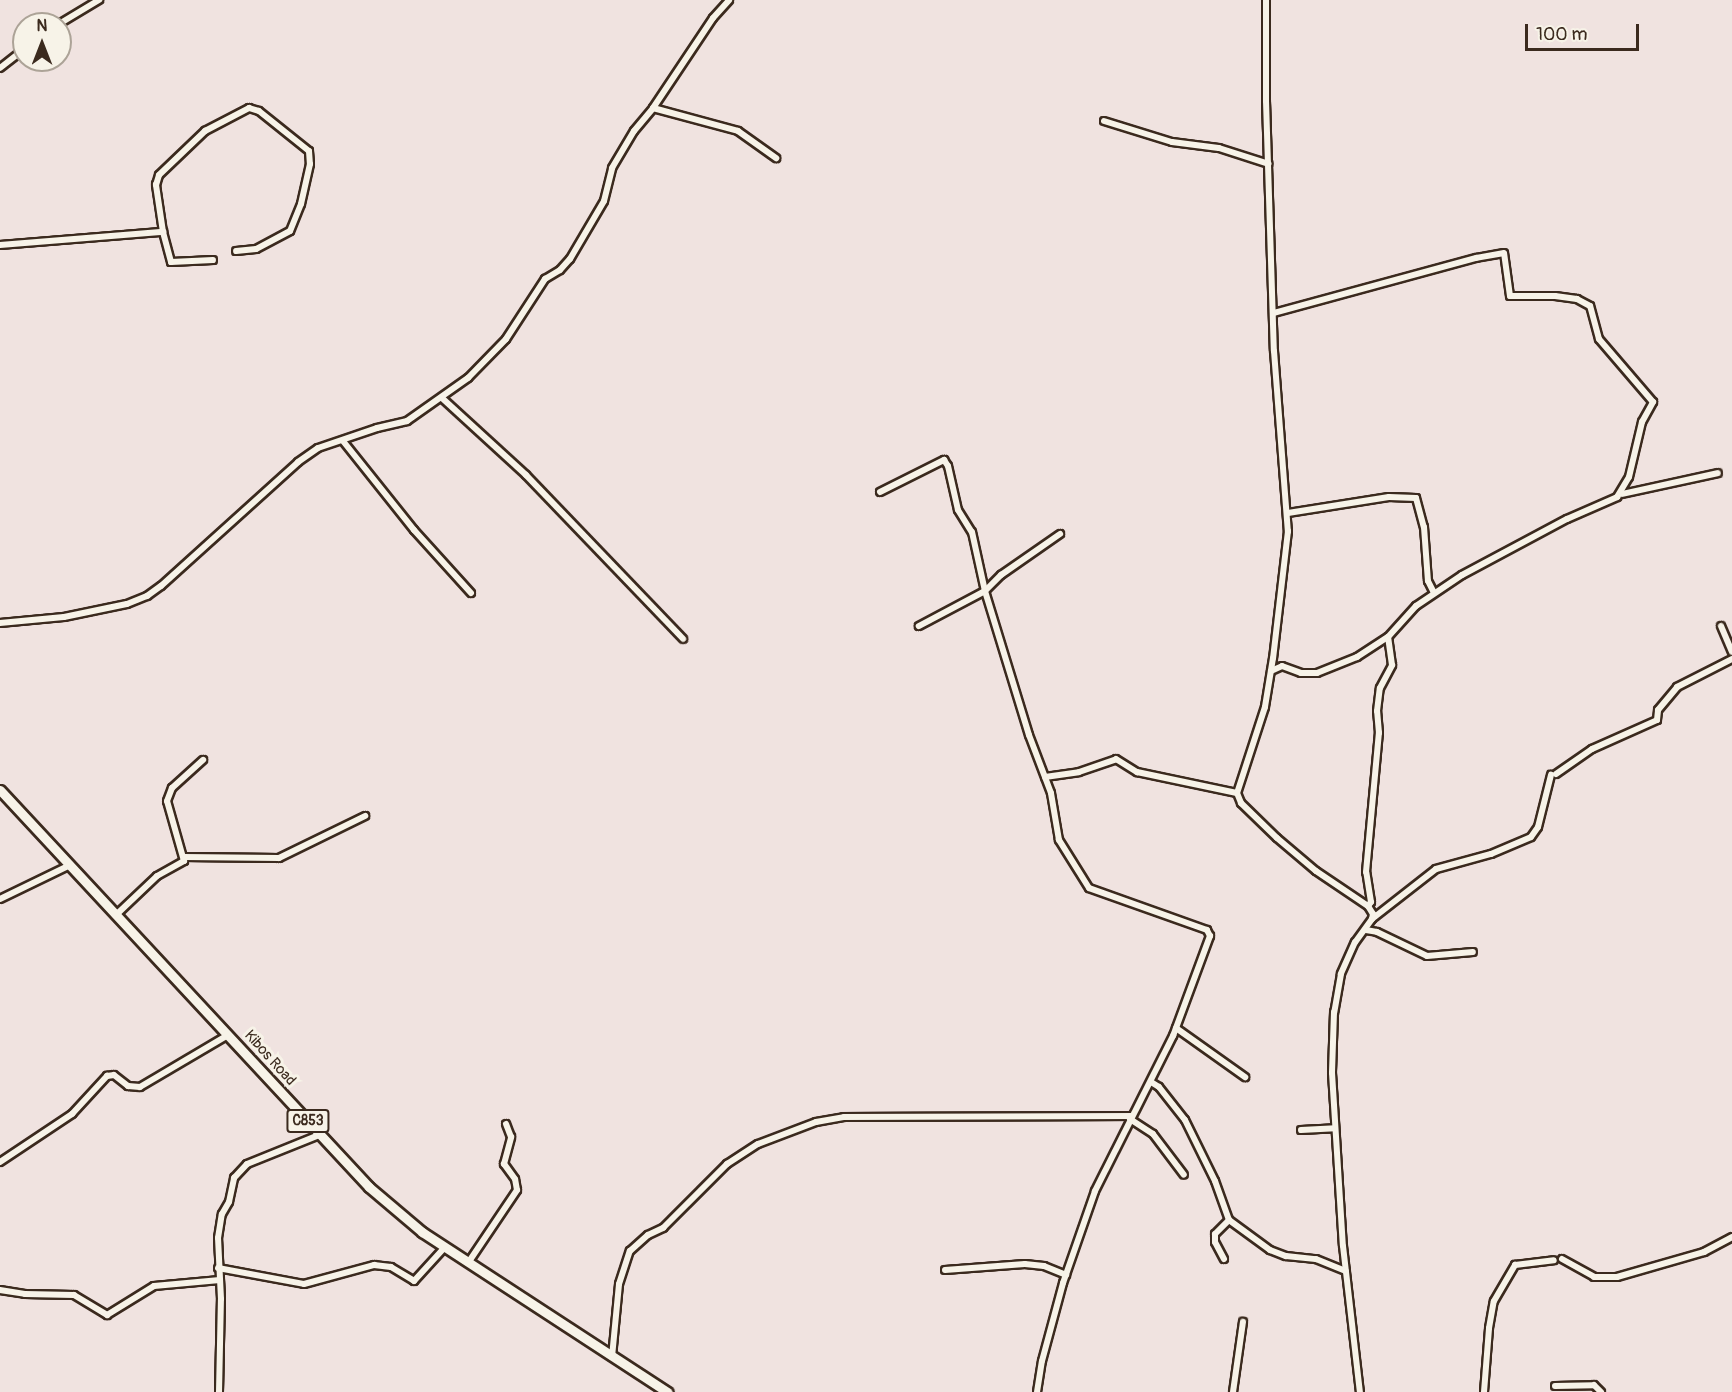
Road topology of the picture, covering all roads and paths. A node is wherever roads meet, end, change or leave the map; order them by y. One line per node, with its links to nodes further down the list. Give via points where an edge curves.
1 (99, 0): 4 (street)
2 (729, 0): 7 (street)
3 (1266, 0): 10 (street)
4 (72, 16)
5 (12, 58): 6 (street)
6 (0, 68)
7 (653, 108): 9 (street, via 738,131); 16 (street, via 618,158 604,201 565,266 545,279 506,339 480,368)
8 (1104, 121): 10 (street, via 1172,142 1219,148)
9 (776, 158)
10 (1269, 164): 15 (street)
11 (163, 232): 12 (street); 13 (street, via 156,185 159,176 205,131 249,108 259,111 309,151 310,164 290,231 256,249); 14 (street, via 171,262)
12 (0, 245)
13 (237, 251)
14 (213, 260)
15 (1273, 313): 20 (street, via 1504,253 1510,296 1576,298 1590,306 1599,339 1653,402 1642,422 1629,477); 21 (street)
16 (442, 398): 17 (street, via 407,422); 30 (street, via 526,475)
17 (343, 441): 24 (street, via 414,530); 26 (street, via 318,448 298,462 147,596 64,617)
18 (1718, 473): 20 (street)
19 (880, 492): 23 (street, via 944,460 958,510 972,532)
20 (1619, 496): 25 (street, via 1504,552)
21 (1288, 513): 25 (street, via 1389,497 1416,498 1424,527 1428,581); 33 (street)
22 (1060, 534): 23 (street, via 1001,575)
23 (985, 591): 27 (street); 35 (street)
24 (471, 593)
25 (1434, 593): 29 (street, via 1404,617)
26 (0, 623)
27 (919, 626)
28 (1721, 626): 31 (street)
29 (1388, 637): 33 (street, via 1357,657 1317,673 1301,673 1282,666); 42 (street, via 1392,665 1380,688 1377,711 1379,734 1366,872 1371,902)
30 (683, 639)
31 (1732, 652)
32 (1732, 659): 44 (street, via 1677,687 1658,710 1657,720 1592,749 1554,774 1538,827 1531,837 1491,854 1436,868)
33 (1271, 671): 37 (street, via 1265,707)
34 (203, 760): 39 (street, via 172,788 167,801)
35 (1045, 777): 37 (street, via 1079,772 1116,759 1137,772); 47 (street, via 1059,840 1089,888 1209,932)
36 (0, 790): 40 (main road, Kibos Road / C853)
37 (1237, 793): 42 (street, via 1241,803 1285,845)
38 (365, 816): 39 (street, via 279,858)
39 (184, 857): 43 (street, via 180,865 157,876)
40 (70, 865): 41 (street); 43 (main road, Kibos Road / C853)
41 (0, 899)
42 (1368, 906): 44 (street)
43 (117, 914): 48 (main road, Kibos Road / C853)
44 (1372, 919): 45 (street)
45 (1366, 930): 46 (street, via 1427,956); 53 (street, via 1346,960 1334,1012)
46 (1473, 952)
47 (1176, 1028): 49 (street); 50 (street)
48 (228, 1035): 55 (main road, Kibos Road / C853); 56 (street, via 140,1087 128,1086 114,1075 107,1076 72,1114)
49 (1245, 1077)
50 (1151, 1082): 51 (street); 58 (street, via 1185,1120)
51 (1131, 1117): 57 (street, via 1153,1134); 68 (street, via 1095,1191); 72 (street, via 844,1117 816,1122 758,1144 727,1164 663,1228 630,1251 620,1284)
52 (507, 1124): 64 (street, via 511,1137 504,1164 515,1179 517,1190)
53 (1335, 1128): 54 (street); 67 (street)
54 (1301, 1130)
55 (319, 1135): 60 (main road, Kibos Road / C853, via 369,1187); 65 (street, via 262,1156 239,1170 222,1214)
56 (0, 1162)
57 (1184, 1175)
58 (1229, 1220): 61 (street, via 1215,1234); 67 (street, via 1270,1251 1316,1259)
59 (1732, 1238): 62 (street, via 1704,1252 1617,1277 1594,1277)
60 (445, 1247): 64 (main road, Kibos Road / C853); 65 (street, via 414,1281 391,1267 374,1265 304,1284)
61 (1224, 1259)
62 (1562, 1259)
63 (1554, 1260): 79 (street, via 1515,1265 1494,1301)
64 (468, 1263): 72 (main road, Kibos Road / C853)
65 (218, 1268): 69 (street)
66 (945, 1270): 68 (street, via 1025,1264)
67 (1346, 1271): 78 (street)
68 (1066, 1275): 76 (street)
69 (220, 1280): 70 (street, via 154,1286 107,1315 74,1295); 74 (street)
70 (0, 1290)
71 (1243, 1322): 77 (street)
72 (612, 1357): 75 (main road, Kibos Road / C853)
73 (1555, 1386): 80 (street, via 1594,1385)
74 (219, 1392)
75 (667, 1392)
76 (1037, 1392)
77 (1233, 1392)
78 (1360, 1392)
79 (1484, 1392)
80 (1601, 1392)

